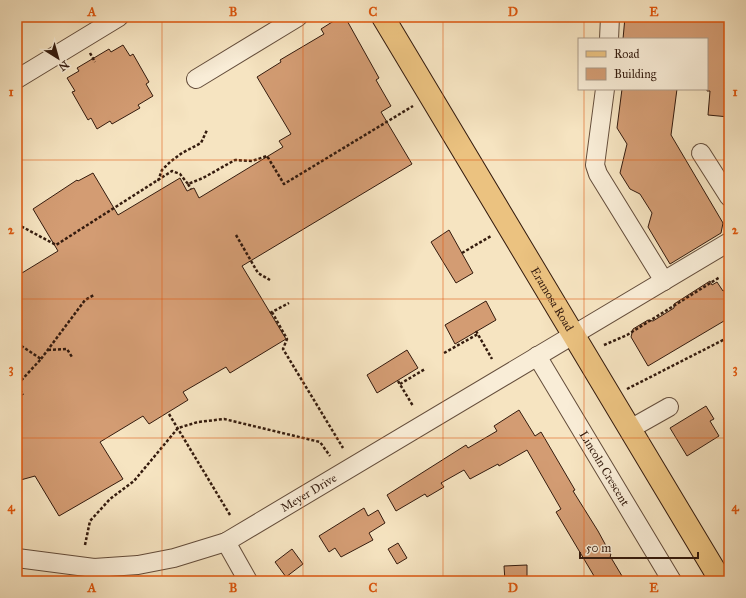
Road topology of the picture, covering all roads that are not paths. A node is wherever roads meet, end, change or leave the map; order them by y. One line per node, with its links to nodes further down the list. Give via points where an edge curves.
1 (119, 17): 6 (street)
2 (298, 17): 7 (street)
3 (383, 17): 13 (main road, Eramosa Road)
4 (610, 17): 5 (street)
5 (609, 38)
6 (17, 79)
7 (196, 79)
8 (605, 90): 12 (street, via 595,165 598,174)
9 (701, 153): 10 (street)
10 (729, 197)
11 (729, 242): 12 (street, Meyer Drive)
12 (664, 281): 13 (street, Meyer Drive)
13 (574, 335): 14 (street, Meyer Drive); 16 (main road, Eramosa Road)
14 (538, 356): 17 (street, Meyer Drive); 20 (street, Lincoln Crescent)
15 (669, 407): 16 (street)
16 (630, 429): 21 (main road, Eramosa Road)
17 (226, 542): 18 (street, Meyer Drive, via 174,558 138,565 94,568); 19 (street)
18 (17, 558)
19 (248, 581)
20 (672, 581)
21 (721, 581)

